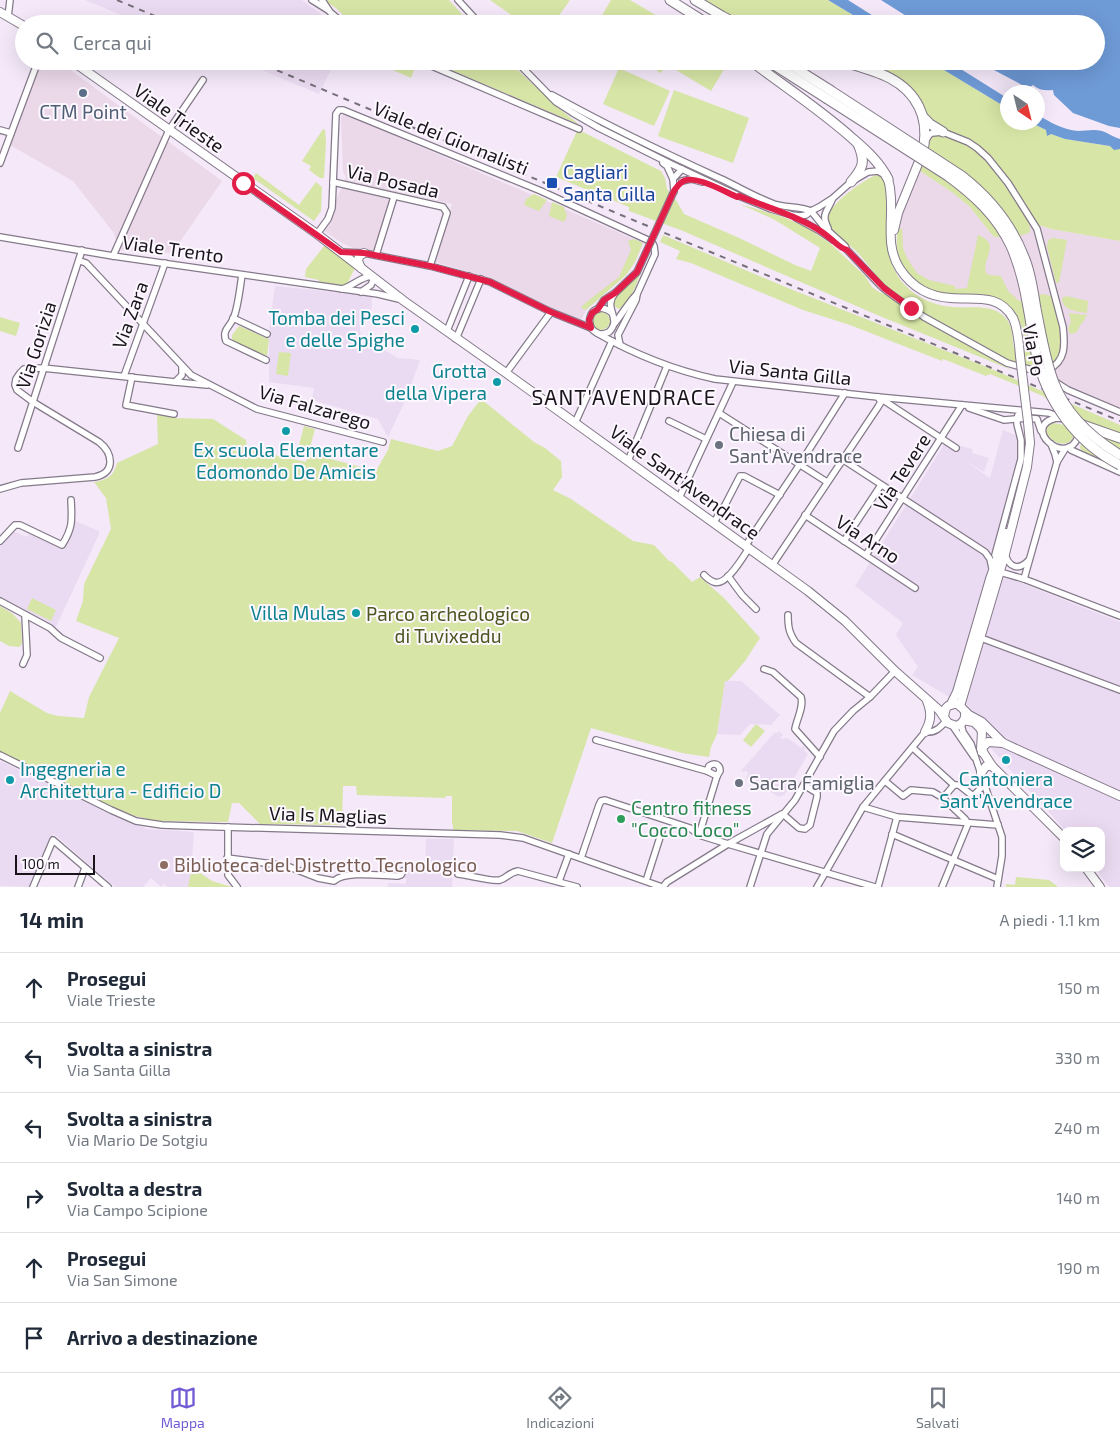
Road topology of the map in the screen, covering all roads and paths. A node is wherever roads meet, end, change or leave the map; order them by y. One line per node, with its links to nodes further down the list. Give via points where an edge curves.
1 (10, 0): 17 (street)
2 (312, 0): 10 (street)
3 (322, 0): 10 (street)
4 (458, 0): 12 (street)
5 (666, 0): 13 (highway)
6 (670, 0): 14 (highway)
7 (688, 0): 15 (highway)
8 (695, 0): 16 (highway)
9 (0, 12): 17 (main road)
10 (330, 12): 11 (street)
11 (334, 15)
12 (472, 15)
13 (687, 15)
14 (694, 15)
15 (711, 15)
16 (720, 15)
17 (8, 16): 18 (main road)
18 (15, 20)
19 (35, 70): 35 (street)
20 (85, 70): 33 (main road, Viale Trieste)
21 (441, 70): 31 (street)
22 (525, 70): 28 (street)
23 (763, 70): 36 (highway, via 828,117)
24 (784, 70): 29 (highway)
25 (796, 70): 29 (highway)
26 (870, 70): 30 (highway, via 899,83 915,98)
27 (203, 80): 33 (street)
28 (546, 91): 38 (street); 39 (street, via 573,113)
29 (828, 94): 125 (highway, bridge, via 962,176 998,209 1025,259 1054,384 1079,422 1103,445); 130 (highway, bridge, via 948,176 985,207 1004,232 1016,257 1039,364 1052,398 1082,438)
30 (924, 118): 34 (highway); 37 (highway)
31 (580, 129)
32 (0, 130): 35 (street)
33 (168, 130): 55 (main road, Viale Trieste); 64 (street)
34 (943, 132): 37 (street, via 929,135); 95 (street, via 968,142 988,158 1037,229 1064,340 1061,359 1056,365 1046,371)
35 (11, 133): 40 (street)
36 (856, 142): 43 (highway, via 875,160); 47 (highway, via 863,162)
37 (924, 145): 58 (main road, Via Po, via 902,202)
38 (654, 148): 41 (street); 42 (street)
39 (654, 156): 41 (street); 44 (street, via 667,166)
40 (0, 163)
41 (682, 169): 42 (street); 44 (street); 45 (street); 49 (street)
42 (712, 175): 52 (street, via 773,204)
43 (888, 179): 47 (street, via 874,170); 58 (main road, Via Po, via 892,200)
44 (673, 180): 48 (street)
45 (682, 181): 48 (street); 49 (street, via 698,180)
46 (333, 182): 50 (street, Via Posada); 55 (street, via 331,214); 76 (street, Viale dei Giornalisti, via 336,114 343,110 541,191 652,242 655,254)
47 (851, 182): 51 (street)
48 (674, 191): 75 (street, bridge, via 637,272)
49 (739, 196): 53 (street)
50 (394, 197): 63 (street); 67 (street, Via Posada, via 446,210)
51 (833, 198): 52 (street); 56 (street, via 824,219)
52 (811, 211): 53 (street, via 806,215); 54 (street, via 812,223); 56 (street)
53 (792, 215): 54 (street)
54 (820, 230): 60 (street)
55 (317, 234): 61 (main road, Viale Trieste)
56 (832, 235): 60 (street)
57 (0, 237): 59 (street, Viale Trento)
58 (892, 240): 140 (main road, Via Po, bridge, via 898,267 921,290 950,298 990,300 1003,307 1014,320 1030,443)
59 (82, 250): 64 (street, Viale Trento); 65 (street, Via Gorizia)
60 (847, 250): 95 (street, via 884,288 924,317 1007,363)
61 (341, 252): 62 (street, Via Santa Gilla); 68 (main road, Viale Sant'Avendrace)
62 (364, 253): 63 (street, Via Santa Gilla); 68 (main road, via 358,261)
63 (376, 255): 67 (street, Via Santa Gilla)
64 (113, 256): 66 (street, Viale Trento)
65 (80, 261): 82 (street, Via Falzarego, via 86,263); 94 (street, Via Gorizia)
66 (165, 263): 69 (street, Viale Trento); 82 (street, Via Zara)
67 (430, 266): 70 (street, Via Santa Gilla)
68 (361, 268): 71 (main road, Viale Sant'Avendrace)
69 (242, 274): 73 (street, Viale Trento); 81 (street)
70 (469, 276): 72 (street, Via Santa Gilla); 85 (street)
71 (371, 277): 73 (street, via 359,279); 74 (street, via 370,285); 77 (main road, Viale Sant'Avendrace)
72 (481, 279): 79 (street, Via Santa Gilla); 88 (street)
73 (342, 289): 74 (street, Viale Trento)
74 (360, 292): 77 (street, Viale Trento)
75 (615, 293): 78 (street); 80 (street, via 610,305)
76 (637, 294): 83 (street, Viale dei Giornalisti); 90 (street, via 618,335)
77 (404, 301): 85 (main road, Viale Sant'Avendrace)
78 (598, 309): 80 (street); 84 (street, via 590,317)
79 (551, 312): 84 (street, Via Santa Gilla); 96 (street)
80 (612, 313): 83 (street)
81 (234, 318): 87 (street); 91 (street, via 225,332 226,341)
82 (143, 324): 93 (street, Via Falzarego); 97 (street, Via Zara)
83 (612, 327): 86 (street, via 606,333); 90 (street)
84 (591, 328): 86 (street, Via Santa Gilla)
85 (447, 332): 88 (main road, Viale Sant'Avendrace)
86 (597, 333): 89 (street, Via Santa Gilla)
87 (267, 334)
88 (456, 339): 96 (main road, Viale Sant'Avendrace)
89 (612, 341): 90 (street, Via Santa Gilla); 114 (street)
90 (620, 345): 92 (street, Via Santa Gilla)
91 (266, 360)
92 (667, 366): 100 (street, Via Santa Gilla); 127 (street)
93 (182, 367): 99 (street, via 182,375); 101 (street, Via Falzarego)
94 (43, 368): 97 (street, Via Falzarego); 104 (street, Via Gorizia); 104 (street, Via Falzarego, via 24,369 16,379 17,390)
95 (1036, 371): 107 (street, via 1068,390)
96 (506, 373): 114 (main road, Viale Sant'Avendrace)
97 (124, 376): 98 (street, Via Falzarego)
98 (132, 377): 99 (street, Via Falzarego); 109 (street, via 126,405)
99 (175, 382): 101 (street, Via Falzarego)
100 (734, 382): 102 (street, Via Santa Gilla); 108 (street)
101 (214, 386): 120 (street, Via Falzarego, via 257,409)
102 (845, 394): 103 (street, Via Santa Gilla); 129 (street)
103 (878, 397): 105 (street, Via Santa Gilla); 117 (street); 126 (street, via 881,402)
104 (33, 402): 122 (street, Via Gorizia); 134 (street, Via Falzarego, via 105,446 109,452 109,467 101,476 21,483)
105 (962, 405): 106 (street, Via Santa Gilla); 111 (street, Via Santa Gilla); 117 (street, Via Tevere)
106 (1026, 412): 110 (street); 112 (street, Via Santa Gilla, via 1049,413)
107 (1120, 412)
108 (719, 413): 119 (street); 129 (street)
109 (174, 414)
110 (1017, 418): 111 (street, Via Santa Gilla); 115 (street); 116 (street, Via Santa Gilla, via 1037,419)
111 (1000, 419): 115 (street, via 1015,427)
112 (1066, 420): 116 (street, via 1050,420 1043,427); 118 (highway); 124 (street, via 1076,428 1078,437)
113 (670, 421): 119 (street)
114 (575, 423): 127 (main road, Viale Sant'Avendrace)
115 (1020, 434): 144 (street, via 1021,459)
116 (1042, 434): 121 (street)
117 (942, 438): 123 (street); 137 (street, Via Tevere)
118 (1120, 438)
119 (706, 439): 136 (street)
120 (382, 442)
121 (1051, 444): 124 (street); 128 (street)
122 (18, 448)
123 (956, 448)
124 (1067, 448): 128 (street); 131 (street)
125 (1120, 455)
126 (842, 459): 132 (street); 133 (street)
127 (628, 461): 136 (main road, Viale Sant'Avendrace)
128 (1057, 462): 149 (street)
129 (800, 464): 132 (street); 135 (street)
130 (1120, 465)
131 (1120, 472)
132 (827, 482): 139 (street)
133 (880, 485): 137 (street); 143 (street)
134 (0, 489)
135 (780, 495): 141 (street, via 740,476); 145 (street)
136 (679, 498): 141 (main road, Viale Sant'Avendrace)
137 (902, 499): 146 (street); 148 (street, Via Tevere)
138 (71, 500): 142 (street, via 72,525 62,545 20,525 10,529)
139 (805, 515): 143 (street, Via Arno); 150 (street)
140 (1014, 516): 147 (main road, Via Po); 155 (main road, Via Po)
141 (714, 522): 145 (main road, Viale Sant'Avendrace)
142 (0, 541)
143 (844, 541): 148 (street, Via Arno)
144 (998, 543): 146 (street, via 991,551); 152 (street)
145 (748, 546): 150 (main road, Viale Sant'Avendrace); 154 (street)
146 (985, 552): 152 (street)
147 (1005, 554): 151 (street); 152 (main road, Via Po)
148 (866, 555): 157 (street, Via Arno)
149 (1029, 560): 151 (street, via 1021,567); 156 (street)
150 (773, 564): 167 (main road, Viale Sant'Avendrace, via 845,621)
151 (1013, 565): 156 (street)
152 (996, 570): 155 (street); 156 (street); 163 (main road, Via Po)
153 (704, 575): 154 (street, via 715,583)
154 (728, 576): 159 (street)
155 (990, 578): 171 (main road, Via Po, via 958,692)
156 (1024, 580): 162 (street)
157 (915, 588)
158 (0, 601): 160 (street)
159 (756, 609)
160 (25, 616): 164 (street); 165 (street, via 27,655)
161 (788, 616): 169 (street, via 790,635 796,643)
162 (1120, 616)
163 (981, 638): 168 (street); 172 (main road, Via Po)
164 (100, 658)
165 (24, 664)
166 (764, 669): 181 (street, via 773,672 801,697 795,728)
167 (895, 671): 169 (street); 170 (main road, Viale Sant'Avendrace)
168 (1120, 690)
169 (870, 697): 181 (street, via 834,731)
170 (926, 699): 171 (main road, Viale Sant'Avendrace); 173 (main road, Viale Sant'Avendrace); 175 (main road, via 931,717)
171 (950, 705): 172 (main road); 173 (main road, via 946,708)
172 (963, 709): 174 (main road, via 966,716); 177 (main road, via 982,722)
173 (947, 721): 174 (main road, via 956,726); 175 (street, via 934,732); 182 (street)
174 (962, 723): 179 (main road, via 974,722 980,728); 182 (street)
175 (925, 732): 178 (street)
176 (596, 740): 184 (street)
177 (1002, 743): 179 (main road, via 988,742); 191 (main road)
178 (912, 748): 187 (street); 188 (street)
179 (982, 752): 183 (main road)
180 (0, 755): 198 (street, Via Is Maglias, via 136,821)
181 (820, 757): 190 (street)
182 (975, 759): 185 (street)
183 (992, 766): 185 (main road, via 986,766); 201 (main road)
184 (707, 772): 186 (street); 186 (street, via 709,766 716,764 720,768)
185 (981, 774): 189 (street)
186 (717, 776): 202 (street)
187 (885, 781): 192 (street, via 903,796 911,790 932,792); 193 (street)
188 (954, 784): 189 (street, via 973,796); 192 (street)
189 (985, 784): 197 (street)
190 (804, 785): 194 (street); 194 (street, via 818,797 810,825 805,829 799,828)
191 (1120, 796)
192 (943, 798): 196 (street)
193 (863, 807): 195 (street); 211 (street)
194 (784, 814): 203 (street); 205 (street, via 767,834)
195 (897, 817): 196 (street); 200 (street)
196 (968, 824): 197 (street); 208 (street)
197 (998, 826): 214 (street, via 1002,837)
198 (228, 827): 204 (street, Via Is Maglias, via 500,835 523,838); 206 (street)
199 (662, 830): 216 (street)
200 (892, 834): 208 (street); 228 (street)
201 (1060, 834)
202 (699, 835): 203 (street); 207 (street, via 690,828 605,800 601,801)
203 (728, 844): 205 (street); 225 (street)
204 (569, 854): 207 (street, Via Is Maglias); 217 (street)
205 (761, 855): 211 (street); 226 (street)
206 (228, 858): 218 (street, via 287,866); 222 (street, via 228,875)
207 (581, 858): 216 (street, Via Is Maglias)
208 (953, 860): 214 (street); 229 (street)
209 (85, 868): 219 (street, via 53,840); 220 (street); 221 (street)
210 (403, 871): 218 (street, via 398,876 338,877)
211 (826, 872): 227 (street); 228 (street)
212 (1089, 872): 231 (main road)
213 (458, 874): 215 (street)
214 (998, 879): 230 (street)
215 (502, 880): 217 (street, via 518,871); 223 (street)
216 (646, 881): 225 (street, Via Is Maglias)
217 (559, 882): 224 (street)
218 (334, 884)
219 (33, 887)
220 (78, 887)
221 (108, 887)
222 (237, 887)
223 (500, 887)
224 (576, 887)
225 (663, 887)
226 (750, 887)
227 (817, 887)
228 (876, 887)
229 (942, 887)
230 (997, 887)
231 (1100, 887)

